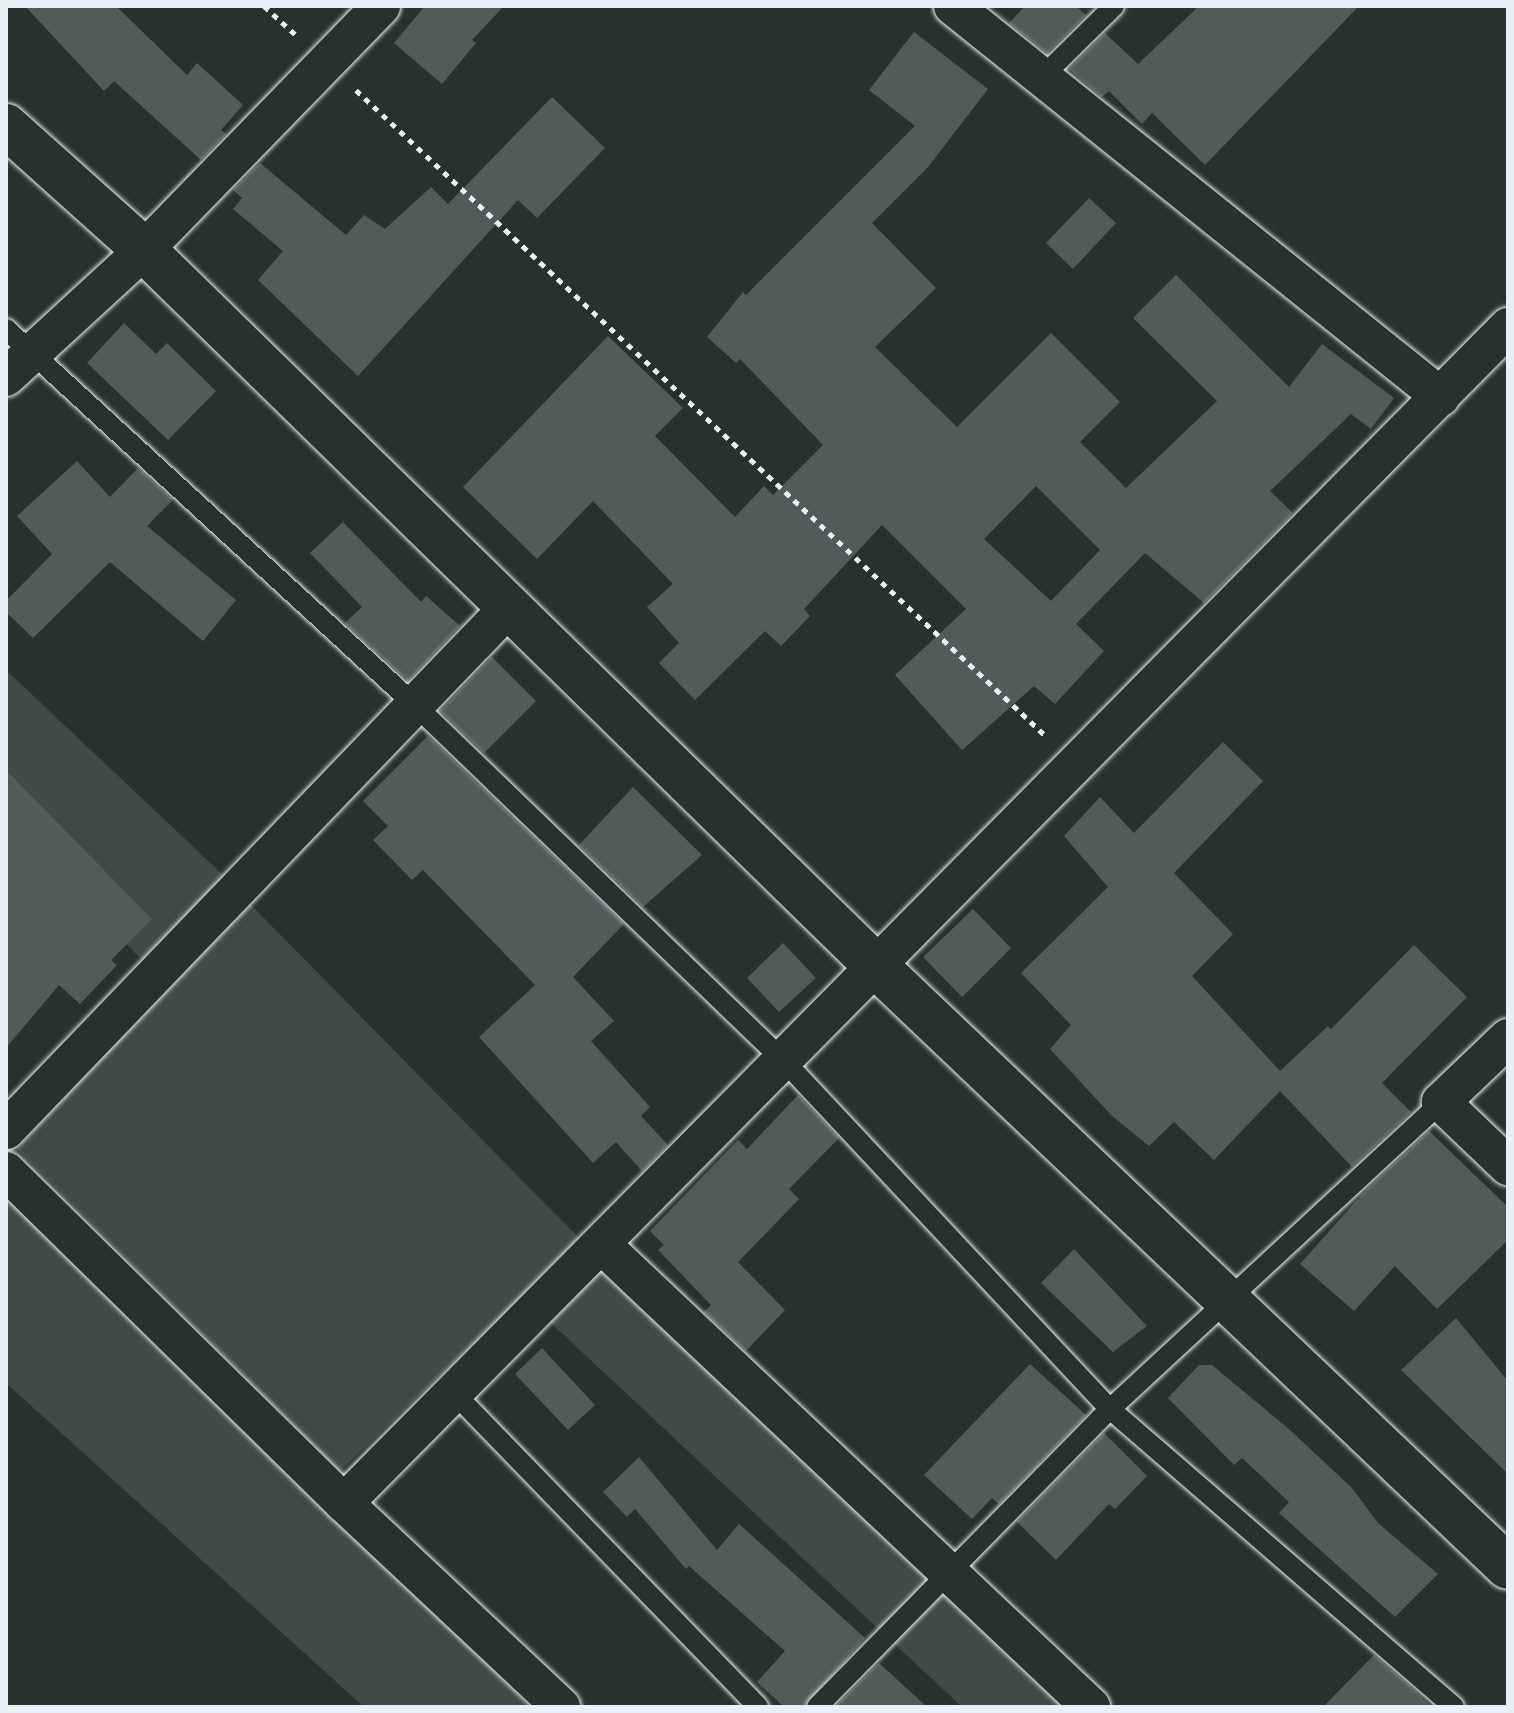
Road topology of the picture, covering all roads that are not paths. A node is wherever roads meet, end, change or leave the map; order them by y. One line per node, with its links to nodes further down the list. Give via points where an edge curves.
1 (381, 6): 6 (street)
2 (1114, 6): 4 (lane)
3 (972, 12): 4 (street)
4 (1042, 77): 9 (street)
5 (6, 126): 6 (street)
6 (144, 250): 8 (street); 10 (street)
7 (1508, 327): 9 (street)
8 (15, 353): 11 (lane)
9 (1441, 397): 12 (street)
10 (510, 606): 11 (street); 12 (street)
11 (415, 705): 14 (lane); 16 (street)
12 (878, 968): 14 (street); 20 (street)
13 (1508, 1038): 15 (street)
14 (785, 1062): 19 (street); 22 (lane)
15 (1441, 1102): 17 (street); 20 (lane)
16 (6, 1130)
17 (1508, 1166)
18 (6, 1171): 23 (street)
19 (602, 1245): 21 (street); 25 (street)
20 (1228, 1299): 22 (lane); 24 (street)
21 (454, 1393): 23 (street); 27 (lane)
22 (1110, 1409): 25 (lane); 30 (lane)
23 (344, 1503): 26 (street)
24 (1508, 1567)
25 (946, 1572): 28 (lane); 29 (street)
26 (561, 1707)
27 (758, 1707)
28 (817, 1707)
29 (1091, 1707)
30 (1454, 1707)

